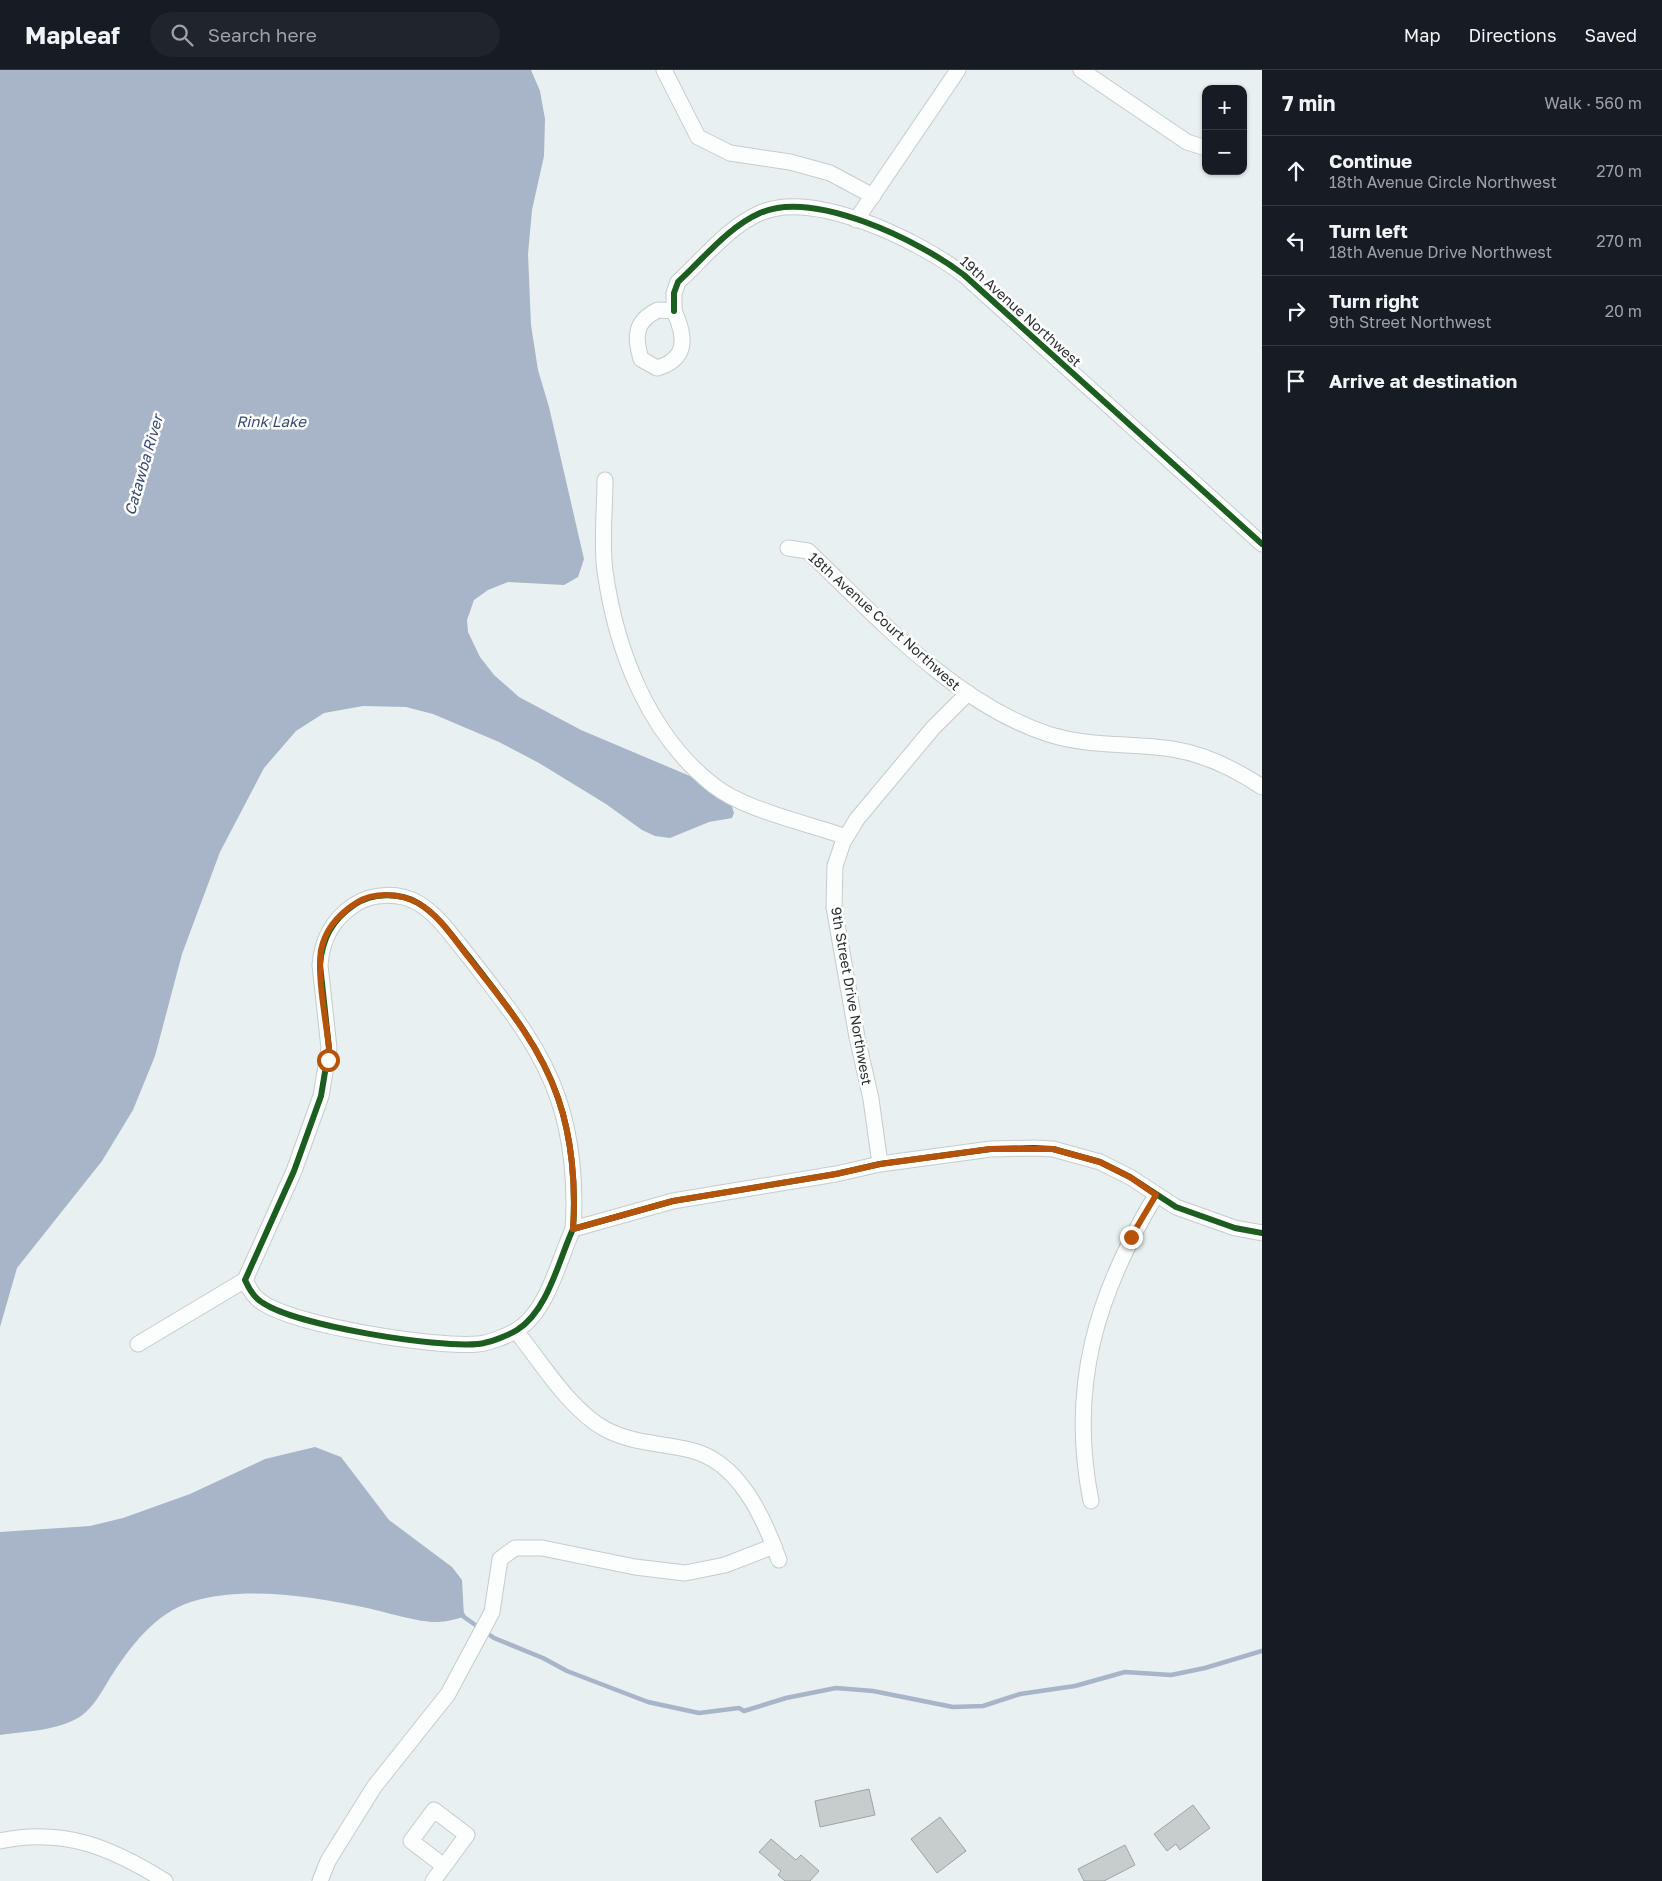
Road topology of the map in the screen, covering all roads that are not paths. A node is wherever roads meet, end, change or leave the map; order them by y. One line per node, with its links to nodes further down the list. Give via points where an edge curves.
1 (664, 70): 5 (street, via 698,137 730,154 790,162 830,173)
2 (958, 70): 5 (street)
3 (1081, 70): 4 (street, via 1187,142)
4 (1202, 147)
5 (873, 196): 6 (street)
6 (856, 220): 7 (street, 19th Avenue Northwest, via 826,210 795,205 760,213 738,226 678,282); 9 (street, 19th Avenue Northwest, via 935,254 964,275)
7 (674, 311)
8 (605, 480): 13 (street, via 604,569 616,631 644,702 680,754 713,786 748,804)
9 (1262, 544)
10 (788, 548): 11 (street, 18th Avenue Court Northwest, via 808,551 910,646)
11 (968, 693): 12 (street, 18th Avenue Court Northwest, via 1013,721 1049,734 1100,744 1187,752 1212,760); 13 (street, 9th Street Drive Northwest, via 933,728 857,819)
12 (1262, 787)
13 (846, 837): 14 (street, 9th Street Drive Northwest, via 835,866 834,907)
14 (880, 1164): 15 (street, via 990,1149 1053,1149 1100,1162); 16 (street, via 664,1203)
15 (1156, 1195): 17 (street, via 1200,1217); 21 (street, via 1112,1278 1089,1355 1083,1440)
16 (573, 1229): 18 (street, via 571,1163 563,1114 537,1052 502,1000 430,911 399,896 368,898 341,914 324,939 320,965 329,1048 321,1096 294,1171); 19 (street, via 546,1295)
17 (1262, 1233)
18 (245, 1280): 19 (street, via 250,1291 263,1304 292,1316 335,1327 446,1344 480,1344); 20 (street)
19 (516, 1331): 22 (street, via 580,1410 598,1424 630,1439 692,1450 727,1470 767,1528)
20 (138, 1344)
21 (1091, 1501)
22 (774, 1546): 23 (street); 27 (street, via 725,1565 685,1573 635,1567 542,1548 516,1548 500,1559 492,1612 448,1694 374,1788 328,1861)
23 (779, 1560)
24 (0, 1842): 26 (street, via 42,1837 91,1843 132,1861)
25 (444, 1866): 28 (street)
26 (165, 1881)
27 (320, 1881)
28 (434, 1881)

